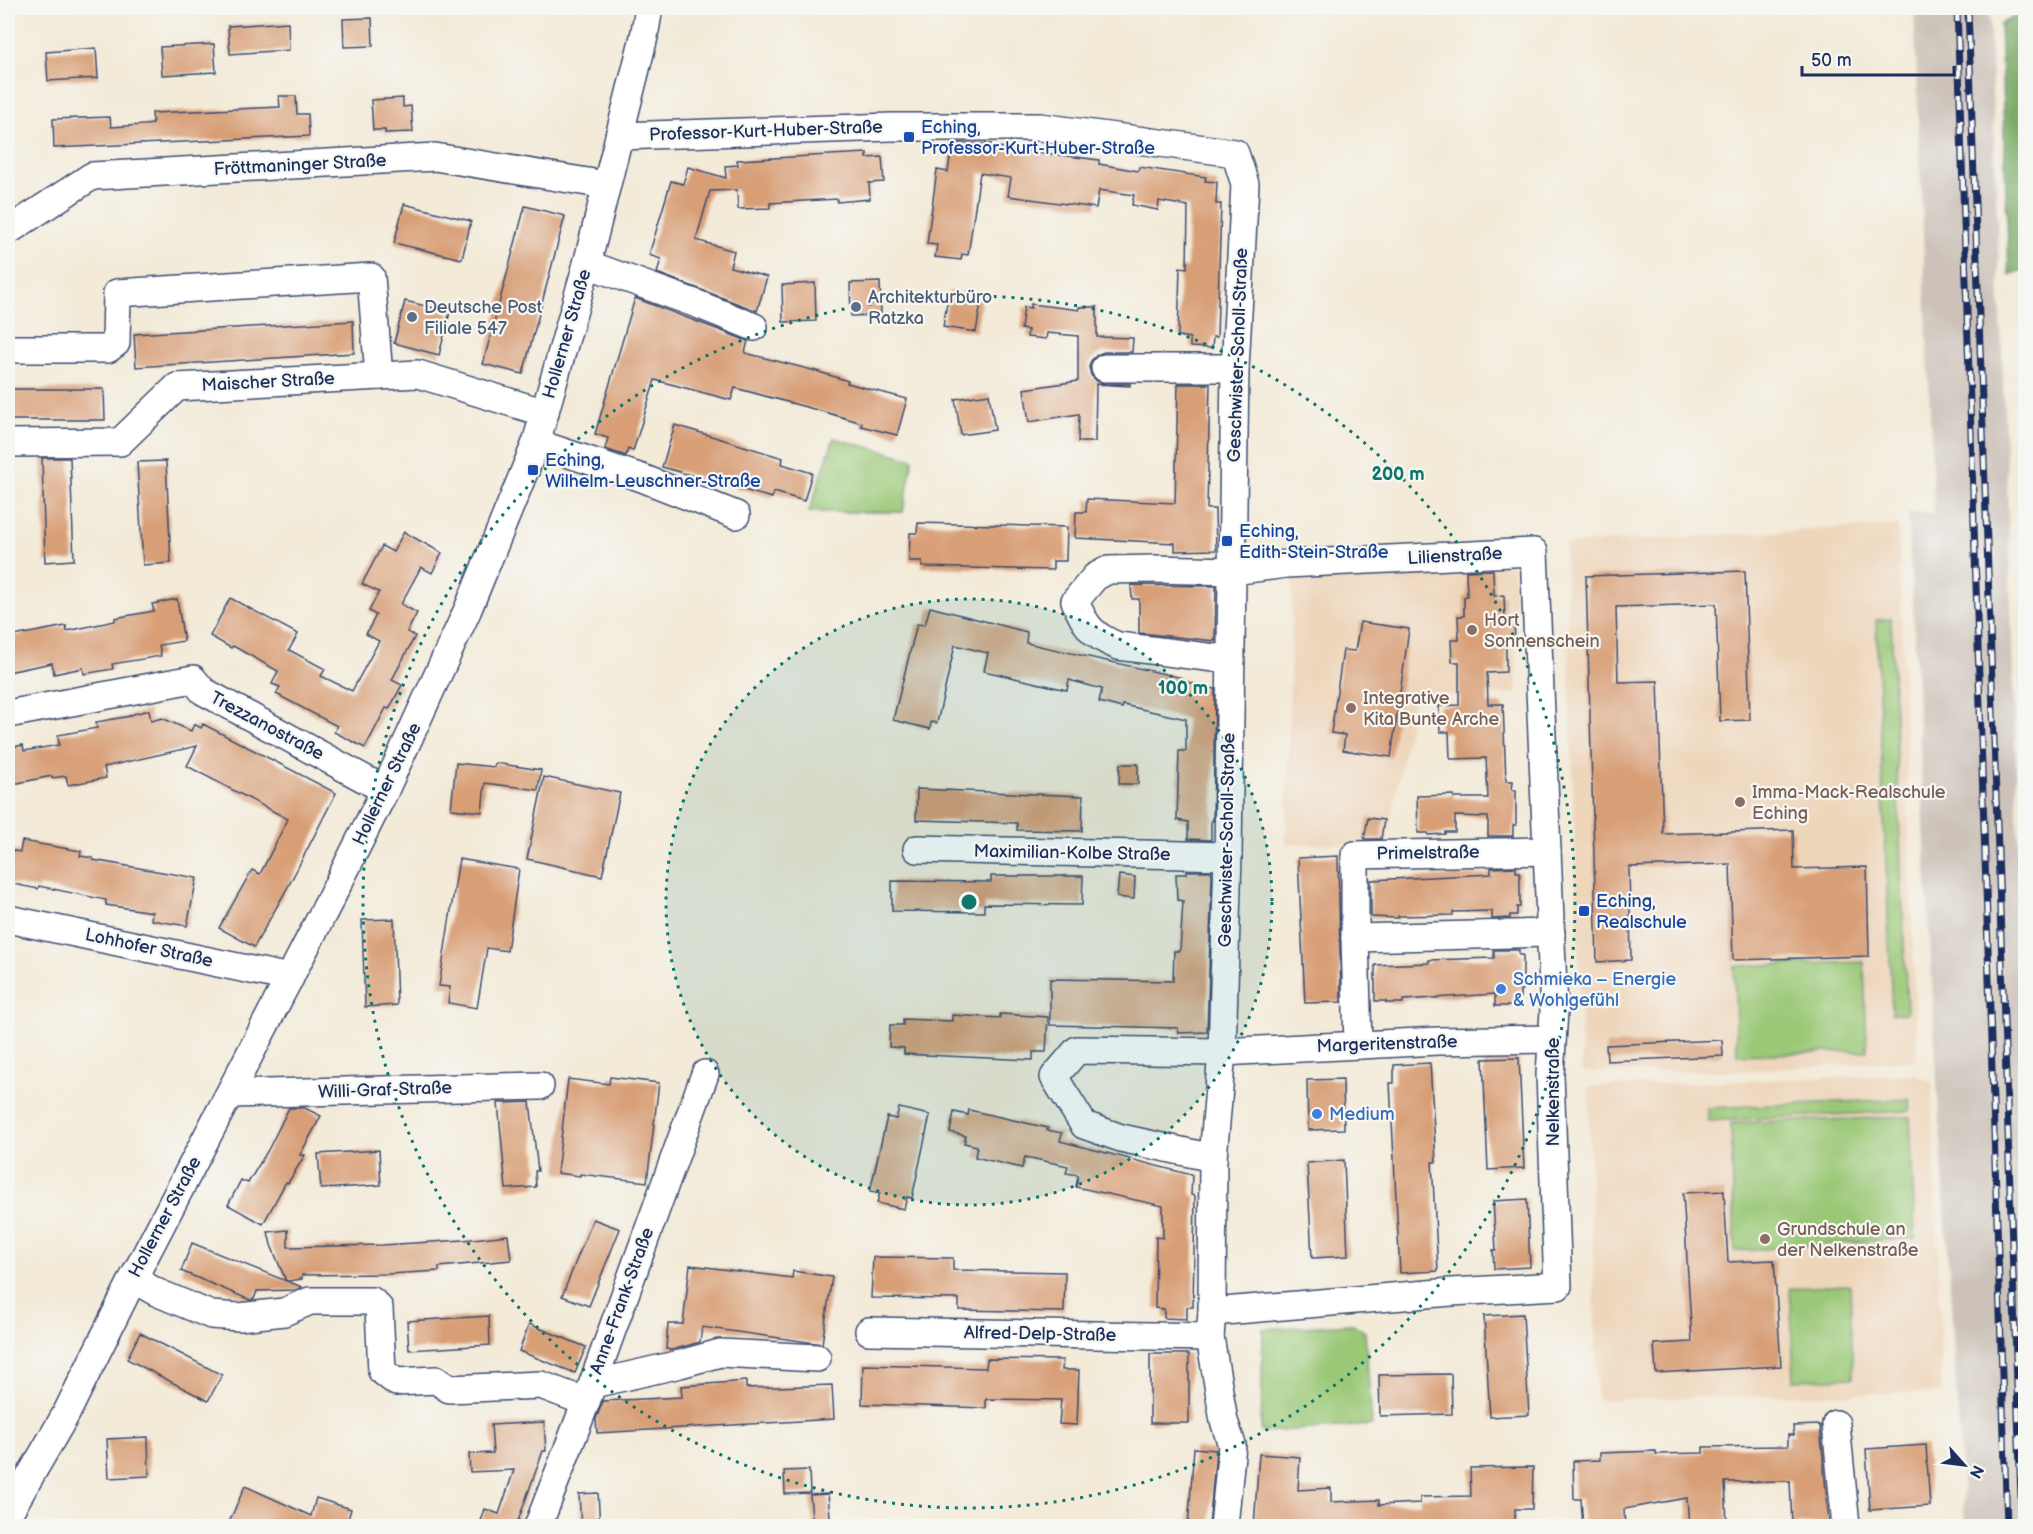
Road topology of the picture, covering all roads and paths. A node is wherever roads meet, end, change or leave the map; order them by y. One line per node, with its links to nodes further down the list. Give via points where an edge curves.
1 (649, 8): 2 (street, Hollerner Straße)
2 (620, 136): 3 (street, Professor-Kurt-Huber-Straße, via 892,127 1040,127); 4 (street, Hollerner Straße)
3 (1236, 153): 10 (street, Geschwister-Scholl-Straße, via 1245,184)
4 (606, 185): 5 (street, Fröttmaninger Straße, via 435,157 92,176); 6 (street, Hollerner Straße)
5 (8, 229)
6 (587, 264): 7 (street); 12 (street, Hollerner Straße)
7 (754, 327)
8 (8, 349): 11 (street, via 108,349 116,343 117,293 371,277)
9 (1104, 368): 10 (street)
10 (1235, 368): 17 (street, Geschwister-Scholl-Straße)
11 (379, 376): 12 (street, Maischer Straße, via 418,374); 13 (street, Maischer Straße, via 177,387 120,442)
12 (545, 413): 14 (street, Hollerner Straße)
13 (8, 443)
14 (536, 443): 15 (street); 20 (street, Hollerner Straße, via 468,609)
15 (736, 515)
16 (1534, 552): 17 (street, Lilienstraße, via 1286,564); 22 (street, Nelkenstraße)
17 (1233, 571): 18 (street, Geschwister-Scholl-Straße); 18 (street, Lilienstraße, via 1108,570 1095,577 1075,601 1093,633 1118,646)
18 (1231, 660): 23 (street, Geschwister-Scholl-Straße)
19 (8, 714): 20 (street, Trezzanostraße, via 193,679 203,691)
20 (385, 790): 27 (street, Hollerner Straße)
21 (917, 849): 23 (street, Maximilian-Kolbe Straße)
22 (1547, 850): 25 (street, Nelkenstraße); 26 (street, Primelstraße, via 1355,855)
23 (1228, 856): 30 (street, Geschwister-Scholl-Straße)
24 (8, 919): 27 (street, Lohhofer Straße)
25 (1551, 933): 26 (street); 28 (street, Nelkenstraße)
26 (1355, 938): 29 (street, Primelstraße)
27 (290, 978): 33 (street, Hollerner Straße)
28 (1552, 1039): 29 (street, Margeritenstraße); 36 (street, Nelkenstraße, via 1558,1286 1451,1292)
29 (1358, 1045): 30 (street, Margeritenstraße)
30 (1222, 1052): 34 (street, Geschwister-Scholl-Straße); 34 (street, Margeritenstraße, via 1077,1050 1054,1077 1084,1125 1121,1138)
31 (705, 1074): 39 (street, Anne-Frank-Straße)
32 (540, 1086): 33 (street, Willi-Graf-Straße)
33 (230, 1094): 35 (street, Hollerner Straße)
34 (1213, 1158): 36 (street, Geschwister-Scholl-Straße)
35 (133, 1279): 39 (street, via 211,1315 238,1317 284,1312 310,1301 372,1301 379,1308 382,1371 396,1382 436,1380 448,1389 541,1385); 41 (street, Hollerner Straße, via 66,1414)
36 (1211, 1325): 37 (street, Alfred-Delp-Straße); 44 (street, Geschwister-Scholl-Straße, via 1224,1421 1232,1445)
37 (869, 1331)
38 (817, 1358): 39 (street, via 720,1353)
39 (589, 1393): 43 (street, Anne-Frank-Straße)
40 (1836, 1424): 45 (street)
41 (19, 1472): 42 (street, Hollerner Straße)
42 (8, 1514)
43 (538, 1527)
44 (1224, 1527)
45 (1846, 1527)

